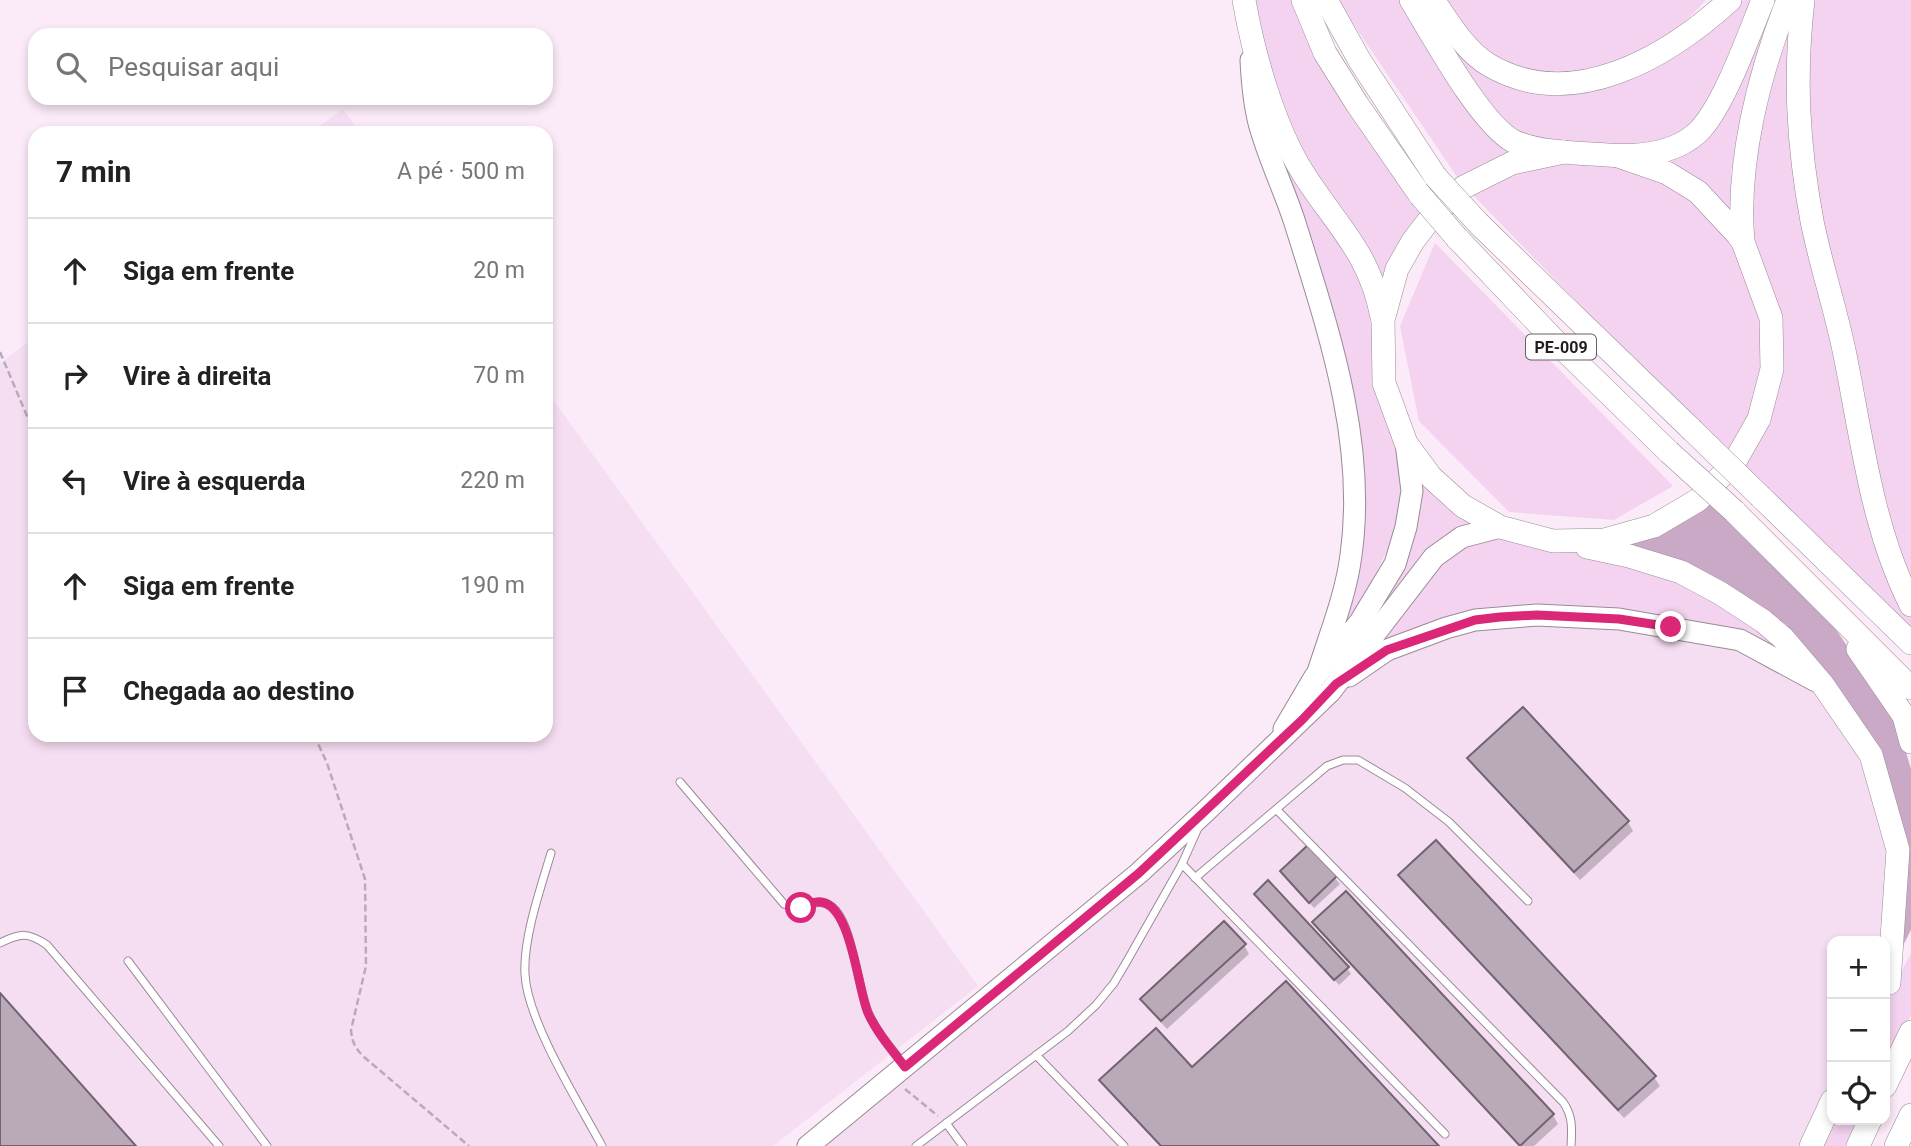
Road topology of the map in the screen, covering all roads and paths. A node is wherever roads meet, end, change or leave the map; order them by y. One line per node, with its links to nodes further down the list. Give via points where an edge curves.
1 (1244, 0): 10 (highway)
2 (1303, 0): 20 (highway, PE-009, bridge, via 1325,53 1357,104 1420,195 1457,238 1557,343)
3 (1326, 0): 22 (highway, PE-009, bridge, via 1435,176 1479,225)
4 (1410, 0): 11 (highway, via 1500,131 1524,145)
5 (1433, 0): 6 (highway, via 1463,42 1488,64 1539,82 1571,84 1648,60)
6 (1730, 0)
7 (1763, 0): 12 (highway, via 1727,86 1697,133 1666,150)
8 (1788, 0): 13 (highway, via 1771,47 1745,161 1740,202)
9 (1803, 0): 21 (highway, via 1797,96 1813,222 1839,324 1864,460 1895,569)
10 (1249, 33): 14 (highway, via 1287,140 1302,171 1364,259); 23 (main road, via 1259,124 1324,320 1343,391 1353,464 1351,556)
11 (1564, 152): 12 (highway); 14 (highway, via 1512,163 1465,187 1433,215 1397,269)
12 (1618, 156): 13 (highway, via 1667,173 1698,192)
13 (1743, 242): 19 (highway, via 1771,318 1772,369 1759,419 1734,463 1698,500 1654,526 1604,540)
14 (1383, 320): 17 (highway, via 1384,383)
15 (0, 352): 16 (path)
16 (28, 418)
17 (1406, 443): 18 (highway, via 1431,477 1463,506); 23 (main road, via 1412,491 1401,548)
18 (1500, 527): 19 (highway); 23 (main road, via 1462,537 1434,557)
19 (1553, 541): 24 (highway, via 1629,556 1702,583 1773,629)
20 (1826, 603): 25 (highway, PE-009); 27 (highway, via 1903,716)
21 (1911, 605)
22 (1911, 643)
23 (1327, 678): 24 (main road, via 1446,628 1475,620 1537,615 1619,619 1740,640); 30 (main road, via 1300,699 1279,741)
24 (1823, 685): 37 (highway, via 1871,755 1898,850)
25 (1911, 688)
26 (317, 742): 51 (path, via 365,878 366,966 351,1030 355,1048)
27 (1911, 742)
28 (680, 782): 42 (lane, via 784,904 795,908 823,903 839,915 867,1011)
29 (1277, 810): 33 (lane); 34 (lane, via 1327,766 1358,760 1449,822); 57 (lane, via 1563,1102 1570,1112)
30 (1205, 812): 32 (lane); 42 (main road, via 1139,873)
31 (551, 853): 52 (lane, via 530,929 524,973 529,1000)
32 (1182, 864): 33 (lane); 41 (lane, via 1114,983 1096,1005)
33 (1195, 878): 48 (lane)
34 (1528, 901)
35 (1911, 940): 39 (highway)
36 (0, 943): 49 (lane, via 32,935 47,945)
37 (1890, 950)
38 (128, 961): 50 (lane)
39 (1890, 981)
40 (1911, 1032): 43 (highway)
41 (1036, 1055): 46 (lane); 56 (lane)
42 (898, 1073): 46 (path); 53 (main road)
43 (1890, 1076)
44 (1827, 1112): 58 (highway)
45 (1911, 1115): 60 (highway)
46 (946, 1124): 54 (lane); 55 (lane)
47 (1868, 1125): 59 (highway)
48 (1445, 1134)
49 (219, 1146)
50 (267, 1146)
51 (469, 1146)
52 (602, 1146)
53 (808, 1146)
54 (916, 1146)
55 (964, 1146)
56 (1124, 1146)
57 (1571, 1146)
58 (1811, 1146)
59 (1858, 1146)
60 (1896, 1146)

